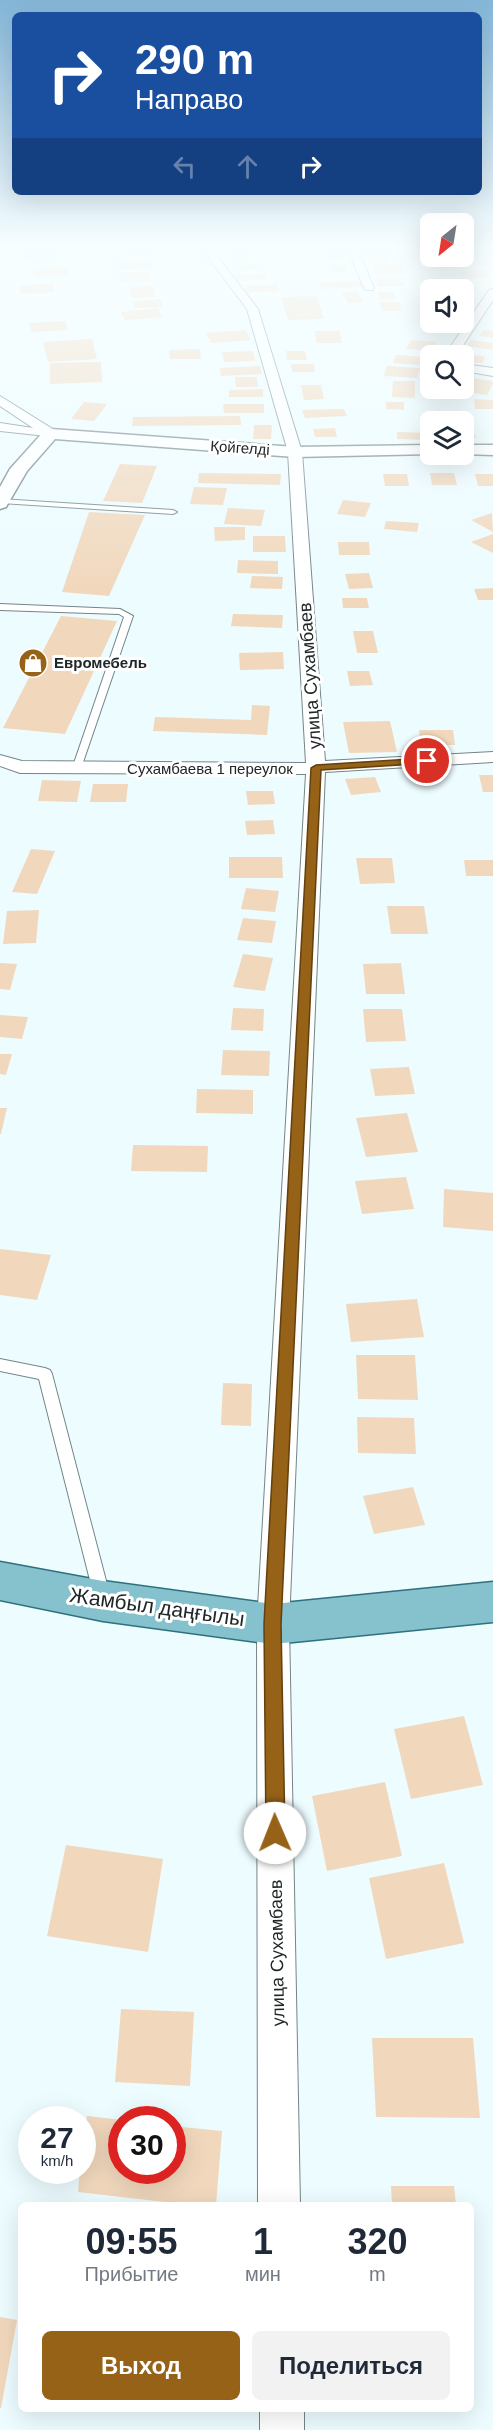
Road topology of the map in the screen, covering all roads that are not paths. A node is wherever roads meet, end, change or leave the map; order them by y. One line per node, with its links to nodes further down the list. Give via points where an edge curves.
1 (268, 361): 12 (street, улица Сухамбаев)
2 (474, 369): 3 (street)
3 (493, 372)
4 (0, 400): 8 (street)
5 (0, 421): 7 (street)
6 (0, 427): 7 (street)
7 (16, 428): 8 (street)
8 (51, 434): 12 (street, Қойгелді); 13 (street, via 19,469)
9 (420, 450): 12 (street, Қойгелді)
10 (474, 450): 11 (street)
11 (493, 450)
12 (295, 452): 18 (street, улица Сухамбаев)
13 (1, 502): 14 (lane)
14 (173, 512)
15 (0, 607): 19 (lane, via 120,612 129,616)
16 (493, 756): 18 (street, Сухамбаева 1 переулок)
17 (0, 760): 19 (street, Сухамбаева 1 переулок, via 21,767)
18 (316, 768): 19 (street, Сухамбаева 1 переулок); 24 (street, улица Сухамбаев)
19 (77, 769)
20 (0, 1365): 22 (lane, via 45,1374)
21 (0, 1581): 22 (main road, Жамбыл даңғылы)
22 (103, 1601): 24 (main road, Жамбыл даңғылы)
23 (493, 1602): 24 (main road, Жамбыл даңғылы)
24 (273, 1624): 25 (street, улица Сухамбаев)
25 (279, 2202)
26 (282, 2412): 27 (street)
27 (282, 2430)

